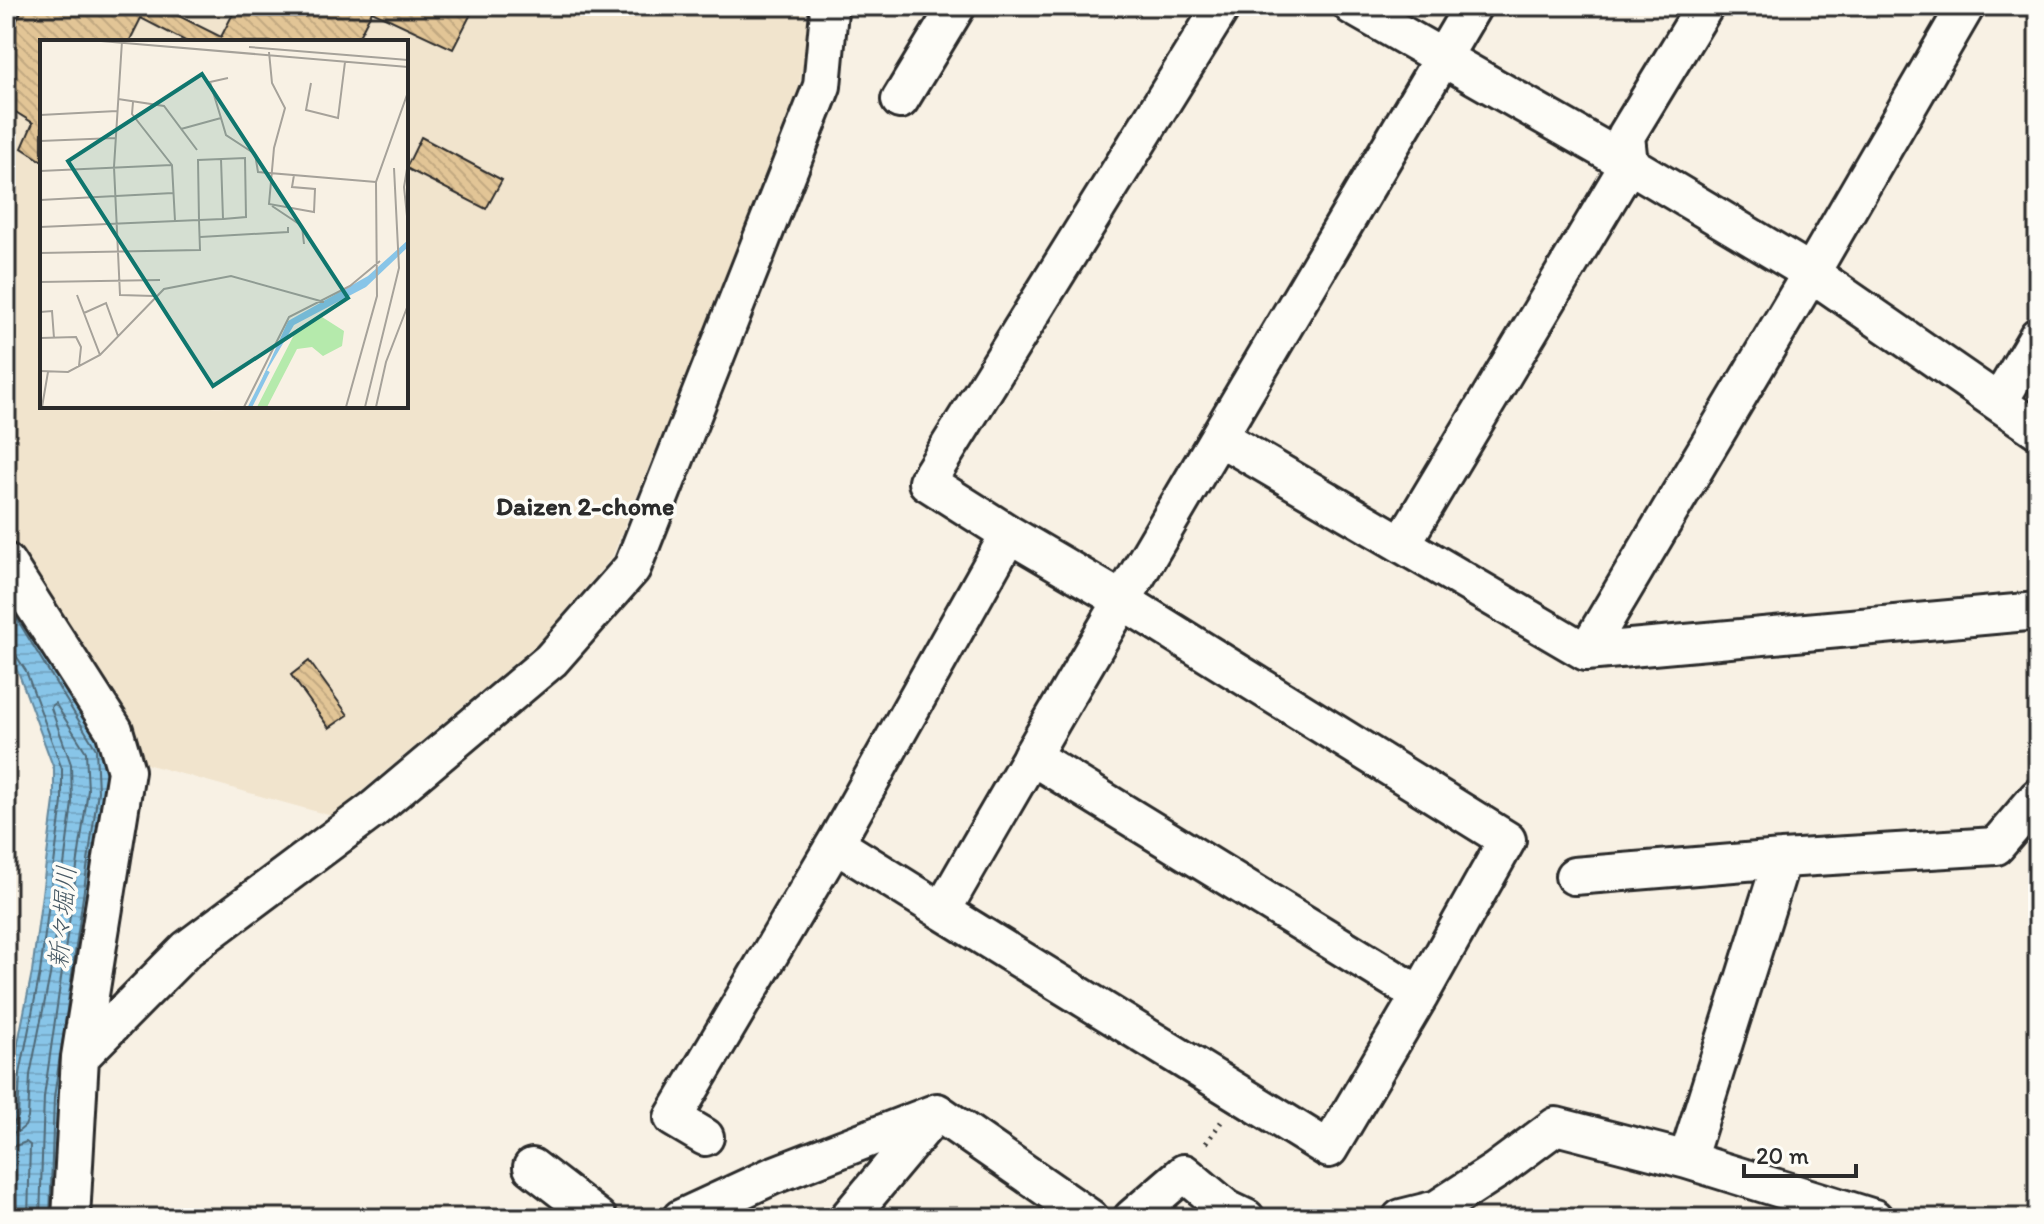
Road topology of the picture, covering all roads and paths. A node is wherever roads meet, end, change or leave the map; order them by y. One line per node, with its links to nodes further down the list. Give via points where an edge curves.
1 (827, 6): 29 (street, via 822,86 632,568 551,660 374,809 187,949)
2 (957, 6): 9 (street)
3 (1222, 6): 16 (street, via 927,482)
4 (1352, 6): 8 (street)
5 (1473, 6): 8 (street)
6 (1705, 6): 10 (street, via 1626,136)
7 (1966, 6): 11 (street)
8 (1442, 58): 10 (street); 15 (street)
9 (900, 100)
10 (1629, 164): 11 (street); 17 (street)
11 (1811, 273): 13 (street); 21 (street)
12 (2038, 336): 13 (street)
13 (1999, 402): 14 (street)
14 (2038, 430)
15 (1219, 437): 17 (street); 19 (street)
16 (1009, 534): 19 (street); 24 (street)
17 (1402, 544): 21 (street)
18 (6, 562): 29 (street, via 114,730 126,771)
19 (1123, 601): 22 (street); 28 (street, via 1507,840)
20 (2038, 611): 21 (street)
21 (1586, 652)
22 (1031, 756): 27 (street); 28 (street)
23 (2038, 797): 25 (street, via 1996,846)
24 (835, 844): 27 (street); 32 (street, via 673,1118)
25 (1782, 859): 26 (street); 33 (street)
26 (1574, 876)
27 (942, 911): 30 (street)
28 (1420, 995): 30 (street, via 1329,1149)
29 (80, 1057): 36 (street)
30 (1241, 1094): 35 (path)
31 (937, 1112): 38 (street); 39 (street); 40 (street)
32 (705, 1137)
33 (1687, 1160): 43 (street, via 1556,1126 1437,1209); 44 (street)
34 (532, 1167): 37 (street)
35 (1184, 1173): 41 (street); 42 (street)
36 (71, 1218)
37 (598, 1218)
38 (681, 1218)
39 (848, 1218)
40 (1090, 1218)
41 (1132, 1218)
42 (1246, 1218)
43 (1401, 1218)
44 (1874, 1218)

